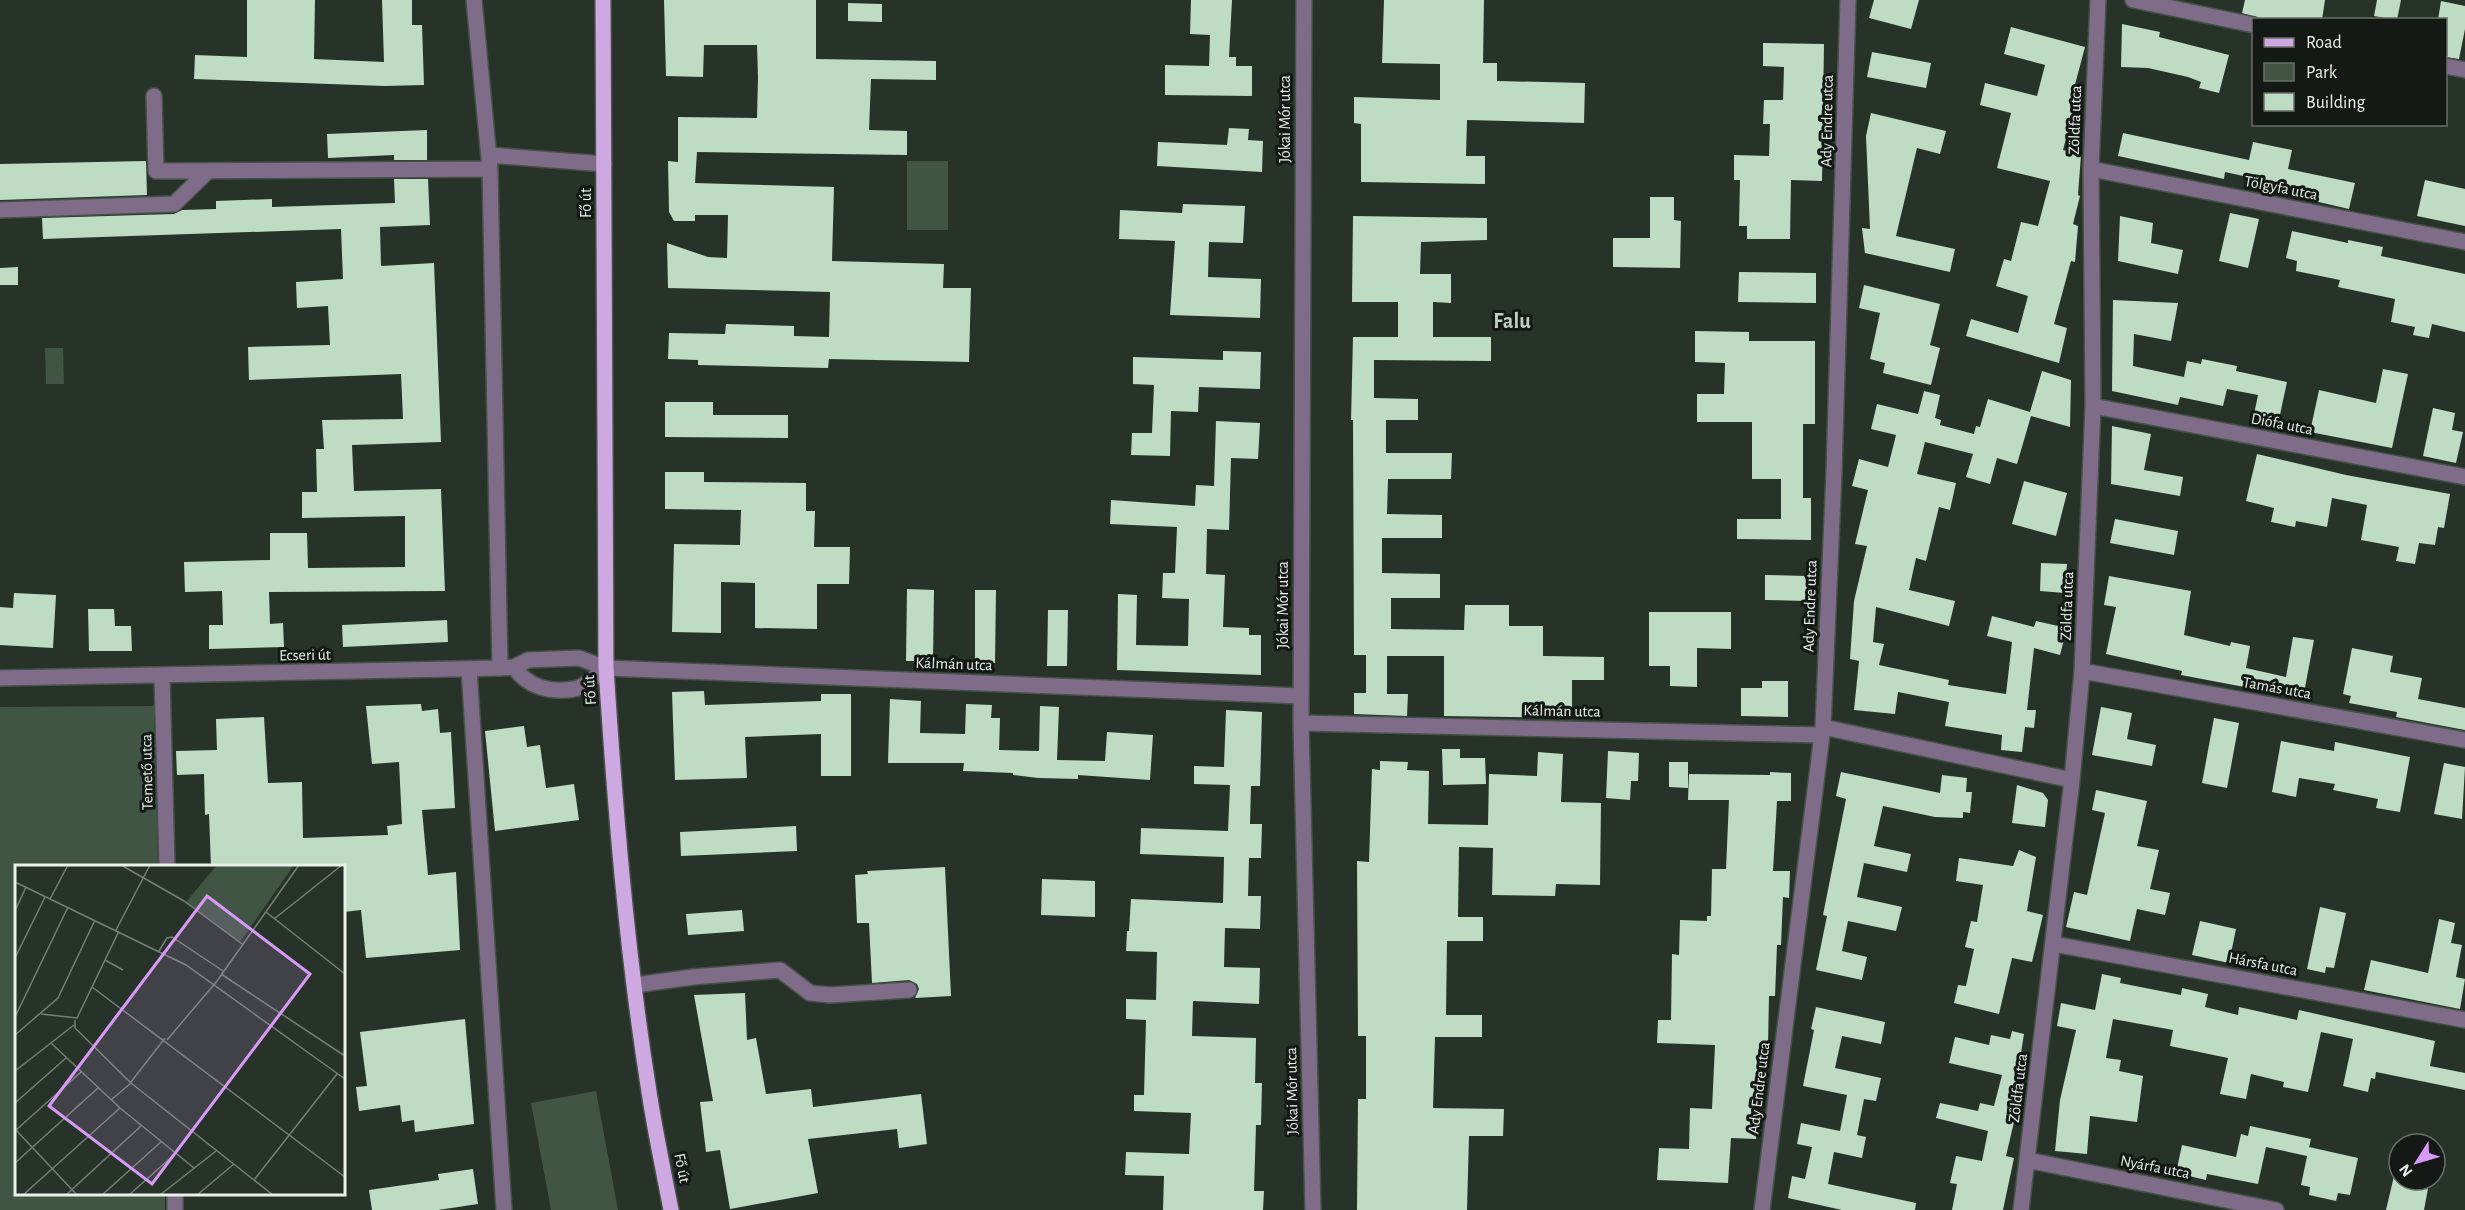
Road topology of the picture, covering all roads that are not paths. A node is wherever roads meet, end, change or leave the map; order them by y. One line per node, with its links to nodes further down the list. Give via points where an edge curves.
1 (474, 0): 11 (street)
2 (603, 0): 12 (main road, Fő út)
3 (1304, 0): 25 (street, Jókai Mór utca)
4 (1848, 0): 27 (street, Ady Endre utca)
5 (2098, 0): 13 (street, Zöldfa utca)
6 (2133, 0): 7 (street)
7 (2252, 25)
8 (2447, 66): 9 (street)
9 (2465, 70)
10 (154, 96): 14 (street, Fő út, via 156,171)
11 (489, 162): 12 (street, Fő út); 14 (street, Fő út); 19 (street)
12 (604, 164): 20 (main road, Fő út)
13 (2091, 170): 16 (street, Tölgyfa utca); 17 (street, Zöldfa utca)
14 (207, 172): 15 (street, via 174,204)
15 (0, 210)
16 (2465, 242)
17 (2093, 406): 18 (street, Diófa utca); 22 (street, Zöldfa utca)
18 (2465, 477)
19 (507, 668): 20 (street, Ecseri út, via 528,660 579,658); 20 (street, via 537,687 576,689); 21 (street, Ecseri út)
20 (606, 668): 25 (street, Kálmán utca); 32 (main road, Fő út)
21 (469, 669): 23 (street, Ecseri út); 36 (street)
22 (2082, 671): 28 (street, Tamás utca); 29 (street, Zöldfa utca)
23 (162, 676): 24 (street, Ecseri út); 30 (street, Temető utca)
24 (0, 678)
25 (1301, 696): 26 (street, Jókai Mór utca)
26 (1301, 723): 27 (street, Kálmán utca); 38 (street, Jókai Mór utca)
27 (1823, 731): 29 (street, Kálmán utca); 39 (street, Ady Endre utca)
28 (2465, 740)
29 (2073, 780): 31 (street, Zöldfa utca)
30 (167, 865)
31 (2054, 944): 34 (street, Hársfa utca); 35 (street, Zöldfa utca)
32 (635, 985): 33 (street, via 780,970 810,993); 37 (main road, Fő út)
33 (909, 990)
34 (2465, 1020)
35 (2027, 1160): 40 (street, Zöldfa utca); 41 (street, Nyárfa utca)
36 (504, 1210)
37 (671, 1210)
38 (1312, 1210)
39 (1762, 1210)
40 (2021, 1210)
41 (2276, 1210)

